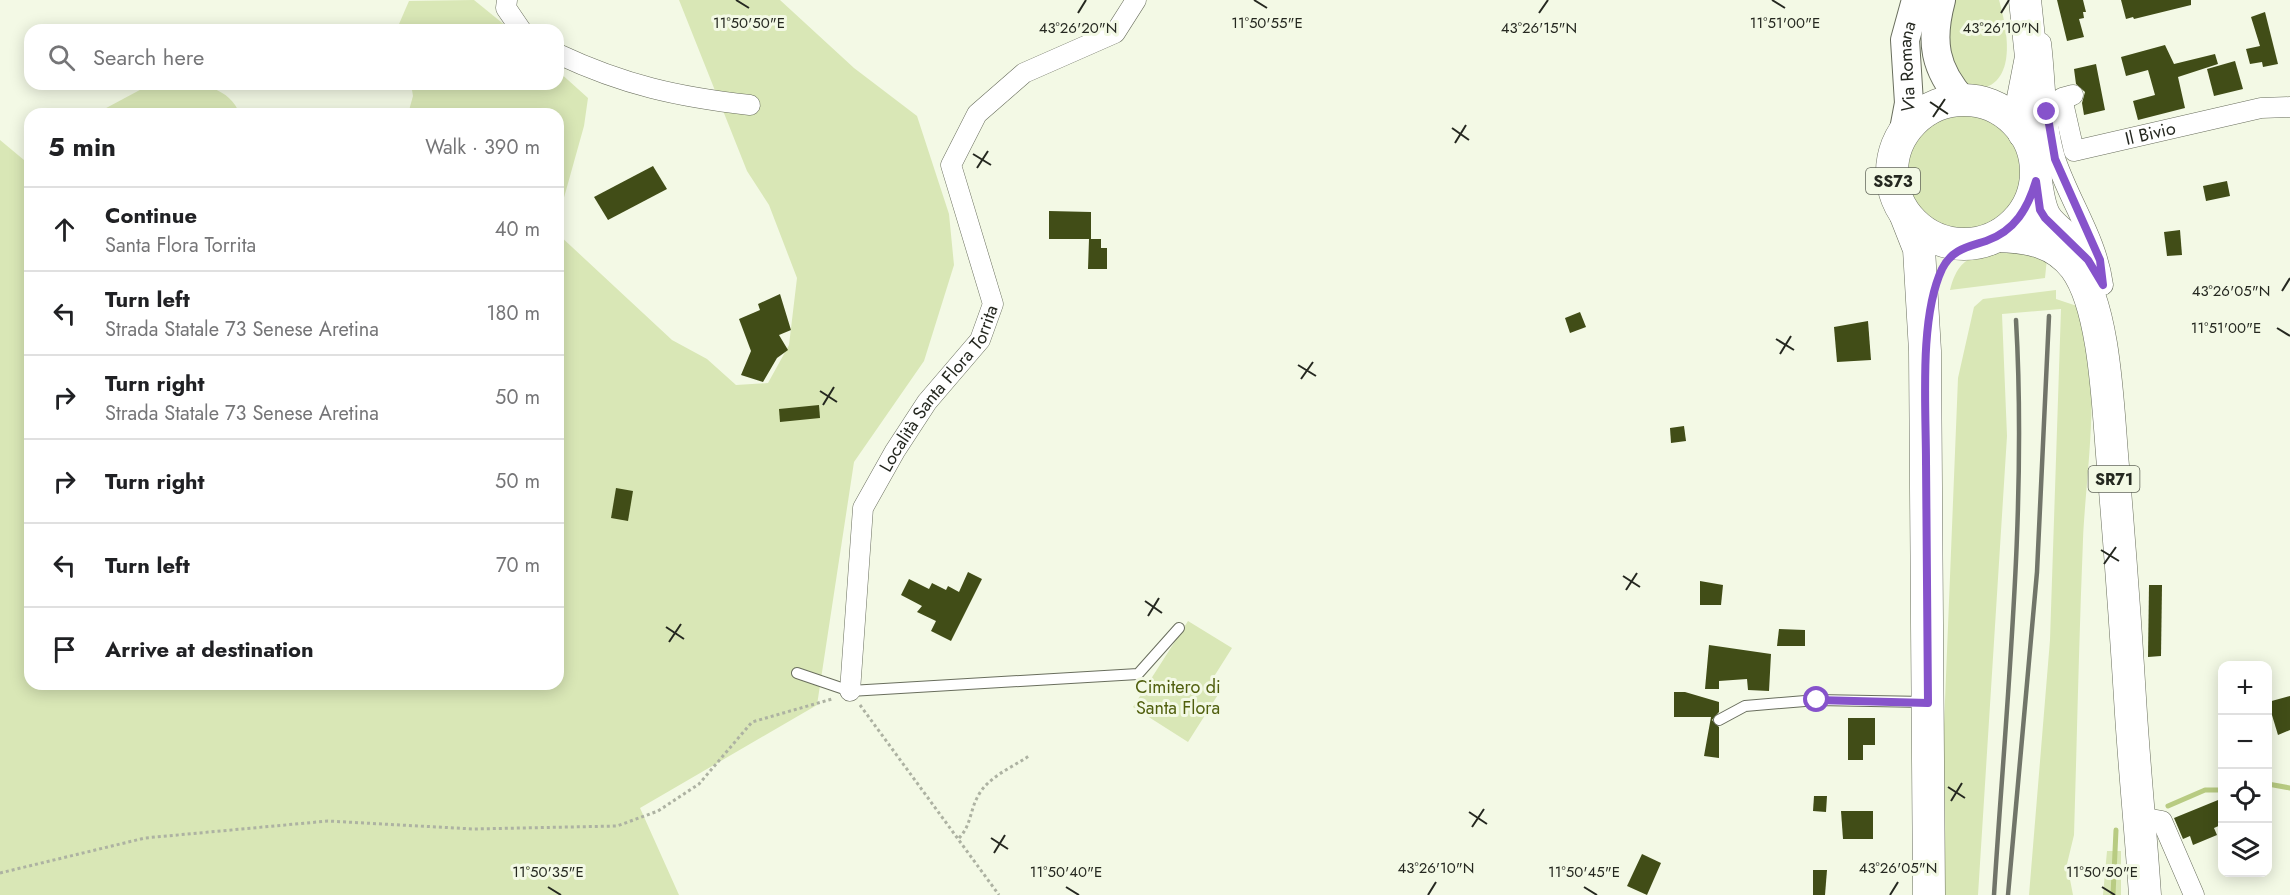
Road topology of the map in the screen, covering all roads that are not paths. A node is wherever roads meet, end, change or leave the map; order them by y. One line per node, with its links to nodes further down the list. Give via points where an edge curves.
1 (507, 0): 8 (street, via 506,8)
2 (1136, 0): 23 (street, Località Santa Flora Torrita, via 1115,33 1024,73 977,114 951,165 993,304 980,340 927,402 863,508)
3 (1916, 0): 15 (main road, Via Romana, via 1905,40 1909,103)
4 (1941, 0): 11 (main road, Via Romana, via 1936,16 1940,68 1948,84)
5 (2010, 0): 11 (main road, SS73, via 2018,30 2013,70 1996,92)
6 (2025, 0): 14 (main road, SS73, via 2031,57 2023,98)
7 (2033, 0): 19 (street, via 2055,159 2100,260)
8 (517, 24)
9 (564, 56): 12 (street, via 629,83 686,98)
10 (2073, 95): 13 (street, Il Bivio, via 2062,98 2074,151 2261,108)
11 (1968, 101): 14 (main road, SS73, via 1993,107 2011,117); 15 (main road, SS73, via 1945,103 1929,110)
12 (750, 105)
13 (2290, 107)
14 (2024, 133): 16 (main road, SS73, via 2034,156)
15 (1903, 135): 17 (main road, SS73, via 1894,154 1892,176 1896,197)
16 (2036, 181): 18 (main road, SS73, via 2029,203 2016,222); 19 (main road, SR71, via 2045,218 2088,260)
17 (1906, 216): 18 (main road, SS73, via 1924,233 1946,242); 20 (main road, SS73, via 1919,249)
18 (1984, 240): 20 (main road, SS73, via 1953,253 1942,268); 26 (main road, SR71, via 2024,236 2057,250 2075,267 2087,292 2105,381)
19 (2103, 285): 26 (main road, SR71, via 2121,380 2138,588 2145,717)
20 (1925, 351): 24 (main road, SS73)
21 (1179, 628): 23 (lane, via 1138,674)
22 (797, 673): 23 (lane)
23 (850, 691)
24 (1928, 703): 25 (lane, via 1817,700 1745,706); 28 (main road, SS73)
25 (1719, 720)
26 (2138, 781): 27 (main road, SR71)
27 (2140, 817): 29 (main road, SR71); 30 (street, via 2162,821)
28 (1929, 895)
29 (2145, 895)
30 (2194, 895)

